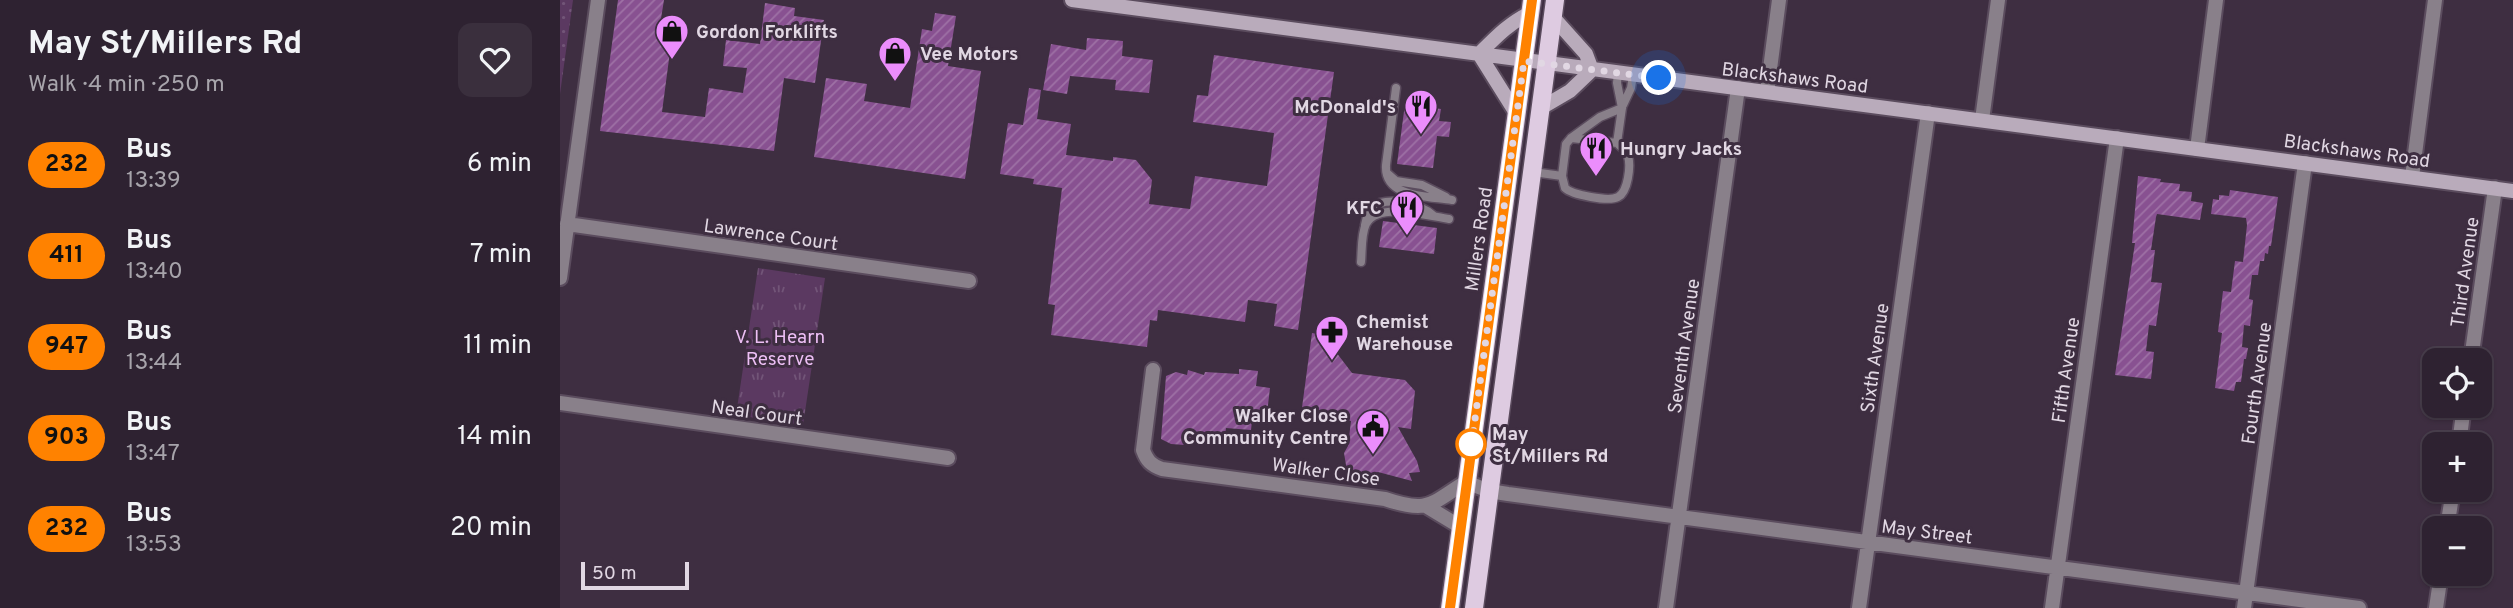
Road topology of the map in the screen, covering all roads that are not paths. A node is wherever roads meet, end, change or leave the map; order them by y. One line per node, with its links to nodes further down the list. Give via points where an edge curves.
1 (597, 0): 33 (street)
2 (1072, 0): 9 (main road, Blackshaws Road)
3 (1779, 0): 16 (street)
4 (1998, 0): 21 (street)
5 (2216, 0): 25 (street)
6 (2435, 0): 29 (street)
7 (1531, 7): 9 (main road); 10 (main road, Millers Road)
8 (1553, 8): 11 (main road); 12 (main road, via 1587,54)
9 (1479, 54): 10 (main road, Blackshaws Road); 19 (main road)
10 (1524, 61): 11 (main road, Blackshaws Road); 19 (main road, Millers Road)
11 (1546, 63): 12 (main road, Blackshaws Road); 17 (main road)
12 (1592, 70): 13 (main road, Blackshaws Road); 17 (main road, via 1570,91)
13 (1626, 74): 15 (main road, Blackshaws Road); 18 (lane, via 1631,88); 18 (lane, via 1617,83)
14 (1396, 88): 32 (lane, via 1385,165 1389,184 1398,190)
15 (1738, 89): 16 (main road, Blackshaws Road); 46 (street, Seventh Avenue)
16 (1766, 92): 20 (main road, Blackshaws Road)
17 (1541, 108): 27 (main road)
18 (1622, 108): 22 (lane); 24 (lane)
19 (1516, 113): 43 (main road, Millers Road)
20 (1928, 113): 21 (main road, Blackshaws Road); 48 (street, Sixth Avenue)
21 (1982, 120): 23 (main road, Blackshaws Road)
22 (1571, 138): 24 (lane); 28 (lane)
23 (2117, 138): 25 (main road, Blackshaws Road); 49 (street, Fifth Avenue)
24 (1617, 143): 28 (lane, via 1629,162 1625,190 1618,197 1569,192)
25 (2197, 149): 26 (main road, Blackshaws Road)
26 (2305, 163): 29 (main road, Blackshaws Road); 51 (street, Fourth Avenue)
27 (1532, 172): 28 (lane); 44 (main road)
28 (1562, 176)
29 (2412, 177): 30 (main road, Blackshaws Road)
30 (2495, 188): 31 (main road, Blackshaws Road); 39 (street, Third Avenue)
31 (2513, 191)
32 (1452, 200)
33 (565, 203): 35 (street)
34 (1449, 219): 36 (lane, via 1385,211 1372,216 1365,225)
35 (567, 225): 37 (street); 38 (street, Lawrence Court)
36 (1361, 262)
37 (560, 278)
38 (970, 281)
39 (2473, 348)
40 (1153, 370): 45 (street, Walker Close, via 1143,450 1153,466)
41 (560, 403): 42 (street, Neal Court)
42 (948, 458)
43 (1465, 490): 44 (street, May Street); 45 (street); 47 (main road, Millers Road)
44 (1489, 491): 46 (street, May Street); 53 (main road)
45 (1426, 506): 47 (street, Walker Close)
46 (1679, 518): 48 (street, May Street); 54 (street, Seventh Avenue)
47 (1460, 526): 52 (main road, Millers Road)
48 (1868, 543): 49 (street, May Street); 55 (street, Sixth Avenue)
49 (2057, 568): 51 (street, May Street); 56 (street, Fifth Avenue)
50 (2440, 586): 59 (street)
51 (2247, 593): 57 (street, Fourth Avenue); 58 (street, May Street)
52 (1450, 608)
53 (1474, 608)
54 (1666, 608)
55 (1858, 608)
56 (2052, 608)
57 (2244, 608)
58 (2360, 608)
59 (2437, 608)

